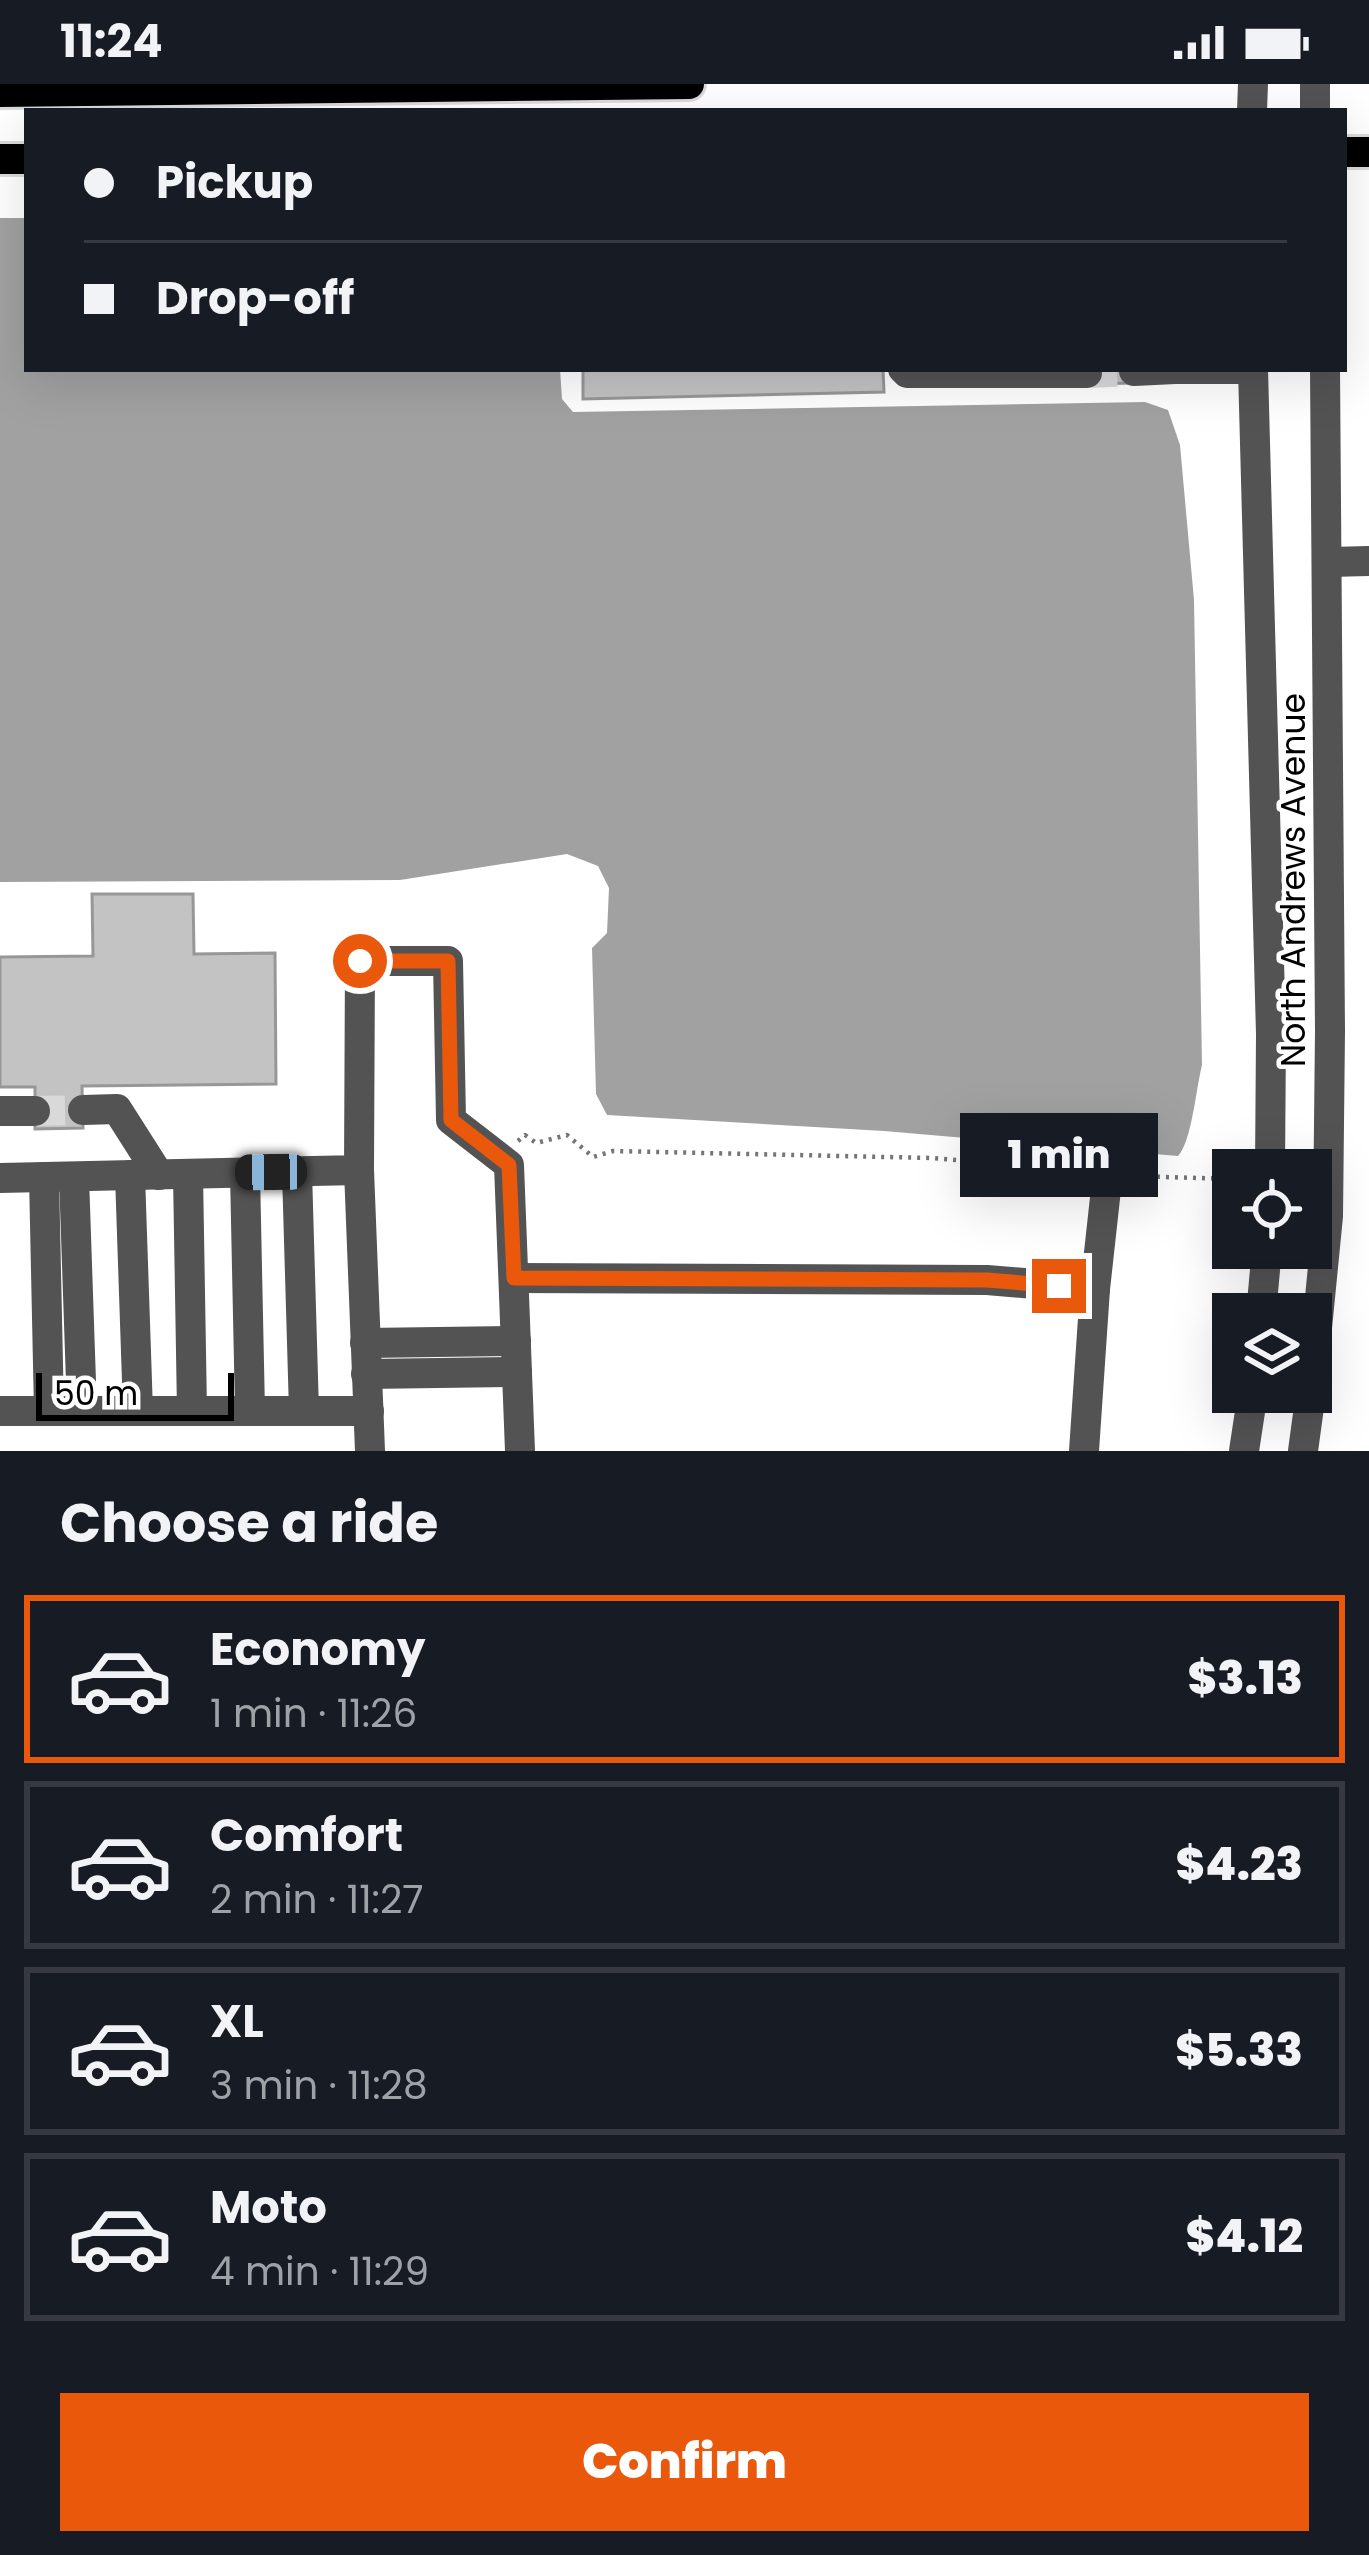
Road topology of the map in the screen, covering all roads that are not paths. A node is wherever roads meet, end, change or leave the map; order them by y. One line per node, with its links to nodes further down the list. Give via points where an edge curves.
1 (689, 84): 2 (main road)
2 (0, 92)
3 (906, 372): 6 (street)
4 (1253, 372): 12 (street, North Andrews Avenue)
5 (1325, 372): 8 (street, North Andrews Avenue)
6 (1075, 375)
7 (1369, 561): 8 (street)
8 (1329, 562): 22 (street, North Andrews Avenue, via 1328,1216)
9 (82, 1110): 16 (street, via 117,1109)
10 (0, 1112): 11 (street)
11 (35, 1112)
12 (1270, 1149)
13 (359, 1170): 14 (street); 20 (street, via 360,961 448,961 451,1120 509,1165); 24 (street)
14 (297, 1172): 15 (street); 31 (street)
15 (245, 1173): 16 (street); 30 (street)
16 (159, 1175): 17 (street); 28 (street); 29 (street)
17 (59, 1177): 18 (street); 26 (street); 27 (street)
18 (0, 1178)
19 (1106, 1179): 21 (street)
20 (514, 1278): 21 (street, via 987,1280); 23 (street)
21 (1095, 1289): 38 (street)
22 (1321, 1293)
23 (516, 1341): 24 (street); 25 (street)
24 (365, 1358): 25 (street); 33 (street)
25 (517, 1372): 37 (street)
26 (50, 1411): 27 (street); 32 (street)
27 (82, 1411): 28 (street)
28 (138, 1411): 29 (street)
29 (192, 1411): 30 (street)
30 (250, 1411): 31 (street)
31 (304, 1411): 33 (street)
32 (0, 1412)
33 (369, 1412): 36 (street)
34 (1250, 1413): 39 (street)
35 (1308, 1413): 40 (street, North Andrews Avenue)
36 (370, 1451)
37 (520, 1451)
38 (1084, 1451)
39 (1244, 1451)
40 (1303, 1451)

